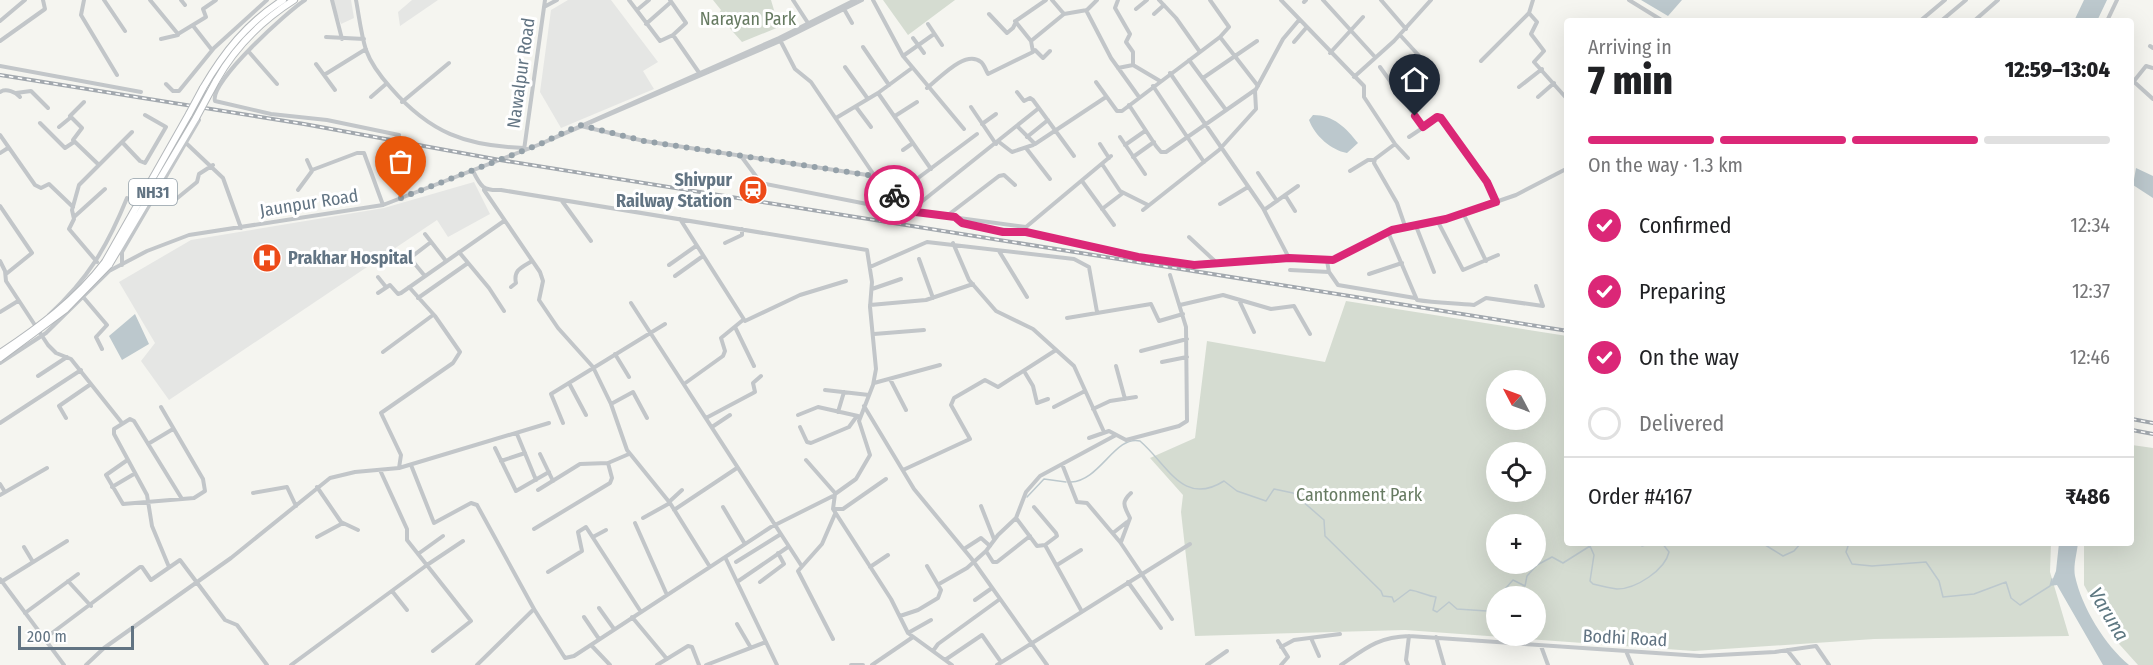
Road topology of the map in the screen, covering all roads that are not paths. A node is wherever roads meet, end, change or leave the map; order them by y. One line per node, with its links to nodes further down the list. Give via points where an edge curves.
1 (25, 0): 59 (street)
2 (43, 0): 83 (street, via 45,9)
3 (84, 0): 115 (street, via 81,15)
4 (104, 0): 69 (street)
5 (150, 0): 71 (street)
6 (181, 0): 41 (street)
7 (216, 0): 65 (street, via 203,9 206,17)
8 (267, 0): 92 (street)
9 (283, 0): 160 (highway, NH31, bridge, via 238,36 203,88)
10 (294, 0): 160 (highway, NH31, bridge, via 247,38)
11 (305, 0): 94 (street, via 289,10)
12 (332, 0): 80 (street)
13 (356, 0): 81 (street)
14 (545, 0): 44 (street, Nawalpur Road)
15 (557, 0): 44 (street)
16 (629, 0): 46 (street)
17 (649, 0): 46 (street)
18 (793, 0): 61 (street)
19 (842, 0): 43 (street)
20 (855, 0): 43 (street)
21 (862, 0): 43 (street)
22 (873, 0): 98 (street)
23 (1046, 0): 60 (street)
24 (1052, 0): 50 (street)
25 (1097, 0): 47 (street)
26 (1118, 0): 105 (street, via 1114,8 1130,34 1126,42 1133,52)
27 (1147, 0): 45 (street)
28 (1159, 0): 42 (street)
29 (1210, 0): 76 (street, via 1229,27)
30 (1281, 0): 58 (street)
31 (1323, 0): 68 (street)
32 (1381, 0): 67 (street)
33 (1431, 0): 67 (street)
34 (1533, 0): 48 (street)
35 (1629, 0): 53 (street)
36 (1945, 0): 54 (street)
37 (1966, 0): 55 (street)
38 (1998, 0): 56 (street)
39 (2117, 0): 57 (street)
40 (671, 1): 63 (street); 73 (street, via 686,23)
41 (185, 5)
42 (1164, 5): 51 (street); 95 (street)
43 (845, 7): 61 (street); 62 (street); 82 (street)
44 (544, 8): 195 (street, Nawalpur Road)
45 (1136, 9)
46 (637, 10): 63 (street)
47 (1086, 10): 50 (street); 110 (street)
48 (1529, 13): 102 (street); 112 (street, via 1537,22 1531,33 1544,51 1534,62)
49 (989, 14): 70 (street)
50 (1064, 14): 84 (street)
51 (1154, 14)
52 (1363, 17): 68 (street)
53 (1658, 18)
54 (1924, 18)
55 (1945, 18)
56 (1977, 18)
57 (2108, 18)
58 (1299, 20): 66 (street); 132 (street, via 1283,39)
59 (0, 21)
60 (1016, 21): 70 (street); 84 (street)
61 (808, 23): 82 (street)
62 (852, 23)
63 (646, 24): 73 (street, via 660,41)
64 (928, 24): 72 (street)
65 (194, 27): 71 (street); 92 (street)
66 (1306, 28): 86 (street); 97 (street)
67 (1406, 29): 74 (street)
68 (1351, 30): 97 (street); 100 (street)
69 (125, 31)
70 (1007, 33): 78 (street)
71 (178, 34): 79 (street)
72 (934, 34): 87 (street); 88 (street)
73 (673, 35): 117 (street)
74 (1400, 35): 100 (street); 114 (street, via 1424,61 1426,68)
75 (326, 37): 80 (street)
76 (1220, 37): 95 (street); 99 (street)
77 (913, 38): 88 (street)
78 (1001, 38)
79 (161, 39)
80 (342, 39): 81 (street)
81 (364, 39): 90 (street)
82 (780, 39): 117 (street); 161 (street, via 796,71 808,77)
83 (0, 41)
84 (1031, 41): 91 (street)
85 (1257, 41): 99 (street)
86 (1294, 42)
87 (942, 45)
88 (918, 46): 96 (street); 98 (street)
89 (863, 47): 128 (street)
90 (366, 49): 116 (street); 127 (street)
91 (1035, 49): 93 (street, via 1043,58); 131 (street, via 988,74 981,62 972,58 960,62)
92 (212, 50): 125 (street, via 179,91)
93 (1050, 51)
94 (249, 52): 126 (street); 177 (street, via 231,68 215,94 218,103)
95 (1200, 52): 101 (street)
96 (924, 53)
97 (1330, 53): 118 (street)
98 (903, 56): 109 (street)
99 (1235, 56): 119 (street); 132 (street)
100 (1376, 57): 118 (street)
101 (1189, 60): 113 (street); 119 (street)
102 (1481, 61)
103 (449, 63): 147 (street)
104 (316, 64): 116 (street)
105 (1133, 64): 110 (street); 121 (street)
106 (0, 66): 135 (street)
107 (845, 67): 144 (street)
108 (1380, 67): 150 (street)
109 (912, 68): 128 (street); 131 (street)
110 (1118, 68): 142 (street)
111 (2153, 68): 120 (street, via 2146,66)
112 (1542, 69): 124 (street); 130 (street)
113 (1170, 73): 121 (street); 164 (street)
114 (1420, 74)
115 (117, 75)
116 (324, 75): 133 (street)
117 (700, 75): 166 (street)
118 (1354, 76): 189 (street, via 1364,86 1364,97)
119 (1203, 78): 155 (street)
120 (2134, 79)
121 (1160, 81): 129 (street)
122 (2134, 81): 145 (street)
123 (1096, 82): 141 (street)
124 (1554, 82): 139 (street); 143 (street)
125 (166, 84)
126 (277, 84)
127 (386, 84): 140 (street); 147 (street)
128 (889, 85): 137 (street)
129 (1153, 86): 142 (street); 179 (street)
130 (1519, 87)
131 (927, 88): 171 (street)
132 (1257, 88): 155 (street); 194 (street, via 1256,109)
133 (334, 90)
134 (0, 92): 153 (street, via 18,95 31,91)
135 (141, 92)
136 (1017, 92): 154 (street, via 1024,101 1031,98)
137 (878, 93): 144 (street); 158 (street)
138 (1423, 94): 150 (street)
139 (1564, 95)
140 (371, 97)
141 (1107, 97): 149 (street, via 1119,112); 172 (street)
142 (1139, 97): 149 (street)
143 (1538, 97)
144 (868, 99): 151 (street)
145 (2153, 99)
146 (84, 102): 159 (street)
147 (402, 102): 195 (street, via 429,124 452,136 477,144)
148 (917, 102): 158 (street)
149 (1129, 105): 173 (street)
150 (1408, 106): 170 (street)
151 (856, 107): 161 (street); 169 (street)
152 (970, 107): 165 (street)
153 (48, 108)
154 (1039, 108): 162 (street); 167 (street)
155 (1226, 110): 164 (street)
156 (996, 114): 165 (street)
157 (145, 115): 183 (street, via 166,127 146,163)
158 (895, 116): 186 (street)
159 (70, 118): 168 (street); 182 (street, via 82,128)
160 (195, 118): 184 (street); 280 (highway, NH31)
161 (836, 118): 215 (street)
162 (1048, 120): 172 (street); 178 (street)
163 (40, 123): 182 (street, via 65,148)
164 (1206, 123): 179 (street); 194 (street)
165 (982, 124): 187 (street)
166 (583, 126): 195 (street, Jaunpur Road); 198 (street, via 644,141)
167 (1017, 126): 178 (street); 187 (street)
168 (59, 127)
169 (872, 127)
170 (1423, 127): 181 (street); 231 (street, via 1441,118 1487,182)
171 (964, 129)
172 (1056, 131): 190 (street); 199 (street)
173 (1145, 131): 185 (street); 191 (street)
174 (132, 132): 183 (street)
175 (977, 134): 209 (street)
176 (0, 135): 192 (street)
177 (399, 135)
178 (1027, 136): 190 (street)
179 (1188, 136): 185 (street, via 1166,152 1161,152); 204 (street)
180 (1120, 137): 191 (street)
181 (1409, 137)
182 (74, 141): 206 (street)
183 (122, 142): 206 (street)
184 (186, 142): 207 (street); 278 (street, via 126,244)
185 (1154, 142): 200 (street)
186 (913, 143): 196 (street); 209 (street)
187 (998, 143): 193 (street, via 1012,152); 241 (street)
188 (1100, 144): 205 (street, via 1110,157)
189 (1395, 144): 201 (street); 203 (street)
190 (1033, 145): 193 (street)
191 (1125, 145): 200 (street)
192 (8, 148): 197 (street); 237 (street, via 35,185 41,188 49,184)
193 (1026, 148): 216 (street)
194 (1221, 148): 204 (street); 220 (street)
195 (524, 149): 211 (street, Jaunpur Road)
196 (903, 150)
197 (0, 153)
198 (741, 155): 215 (street); 234 (street, via 761,183)
199 (1074, 156)
200 (1133, 157): 214 (street)
201 (1408, 158)
202 (307, 160): 208 (street)
203 (1374, 160): 212 (street); 251 (street)
204 (1204, 162): 235 (street)
205 (1102, 164): 217 (street); 224 (street)
206 (99, 165): 237 (street, via 79,185)
207 (213, 165): 228 (street); 253 (street, via 228,187)
208 (312, 170): 222 (street); 233 (street, via 364,153)
209 (931, 170): 226 (street)
210 (1564, 170): 231 (street, via 1538,186)
211 (473, 171): 223 (street); 233 (street, Jaunpur Road)
212 (1350, 171)
213 (1258, 173): 230 (street)
214 (1145, 174)
215 (874, 176): 226 (street, via 888,184)
216 (1050, 179)
217 (1082, 182): 238 (street); 245 (street, via 1027,227)
218 (1015, 185): 244 (street, via 999,176)
219 (1298, 186): 225 (street)
220 (1248, 187): 232 (street); 240 (street)
221 (105, 189): 246 (street)
222 (298, 190)
223 (484, 190): 229 (street); 249 (street)
224 (1123, 193): 235 (street); 238 (street)
225 (1285, 195): 230 (street); 242 (street)
226 (894, 196): 241 (street, via 898,209)
227 (127, 198): 274 (street)
228 (175, 200)
229 (562, 200): 247 (street); 258 (street)
230 (1277, 201): 240 (street)
231 (1496, 202): 243 (street)
232 (1220, 204)
233 (382, 205): 253 (street, Jaunpur Road)
234 (872, 205)
235 (1149, 205): 239 (street)
236 (0, 206): 289 (street, via 32,253)
237 (73, 207): 246 (street)
238 (1102, 209): 250 (street)
239 (1143, 210)
240 (1264, 210): 267 (street)
241 (909, 212): 244 (street)
242 (1295, 212)
243 (1463, 213): 248 (street); 273 (street)
244 (947, 215): 245 (street)
245 (955, 217): 275 (street, via 964,223 1003,232 1026,232 1140,257 1194,265)
246 (74, 218): 274 (street, via 69,229)
247 (680, 219): 254 (street); 262 (street)
248 (1437, 220): 252 (street); 273 (street, via 1463,270)
249 (504, 221): 264 (street); 271 (street)
250 (1114, 225)
251 (1405, 226): 252 (street); 255 (street)
252 (1416, 226): 284 (street)
253 (241, 228): 278 (street, Jaunpur Road, via 189,235)
254 (742, 229): 260 (street, via 742,235); 281 (street, via 864,248)
255 (1388, 232): 272 (street); 277 (street)
256 (425, 234): 259 (street)
257 (1189, 237): 275 (street)
258 (591, 241)
259 (431, 242): 270 (street); 286 (street, via 410,258)
260 (725, 243)
261 (953, 243): 263 (street); 281 (street, via 923,242); 293 (street)
262 (696, 246): 266 (street); 279 (street)
263 (998, 250): 300 (street); 312 (street, via 1086,263 1095,287)
264 (459, 252): 270 (street); 276 (street)
265 (1498, 255): 273 (street)
266 (703, 256): 288 (street); 316 (street)
267 (1289, 258): 272 (street); 275 (street)
268 (919, 259): 303 (street)
269 (0, 261): 289 (street)
270 (446, 261): 286 (street)
271 (532, 261): 297 (street, via 517,270 516,283); 341 (street, via 543,278 539,300)
272 (1327, 261): 283 (street)
273 (1486, 261)
274 (96, 262): 280 (street); 318 (street, via 70,295)
275 (1213, 262)
276 (468, 263): 302 (street); 310 (street)
277 (1402, 263): 285 (street); 304 (street)
278 (122, 265): 280 (street, Jaunpur Road)
279 (669, 265)
280 (107, 266): 301 (street); 330 (highway, NH31, bridge, via 58,310); 335 (highway, NH31, bridge, via 66,309)
281 (870, 267): 298 (street)
282 (1290, 270): 283 (street)
283 (1329, 272): 304 (street, via 1338,285)
284 (1434, 272)
285 (1369, 274)
286 (424, 275): 296 (street)
287 (1170, 275): 309 (street)
288 (675, 276)
289 (3, 277): 306 (street)
290 (378, 277): 295 (street)
291 (901, 279): 298 (street)
292 (846, 281): 316 (street, via 800,295)
293 (973, 284): 303 (street); 328 (street, via 996,311 1025,323)
294 (1536, 286): 304 (street, via 1543,306 1486,298 1474,305 1444,305)
295 (386, 287): 296 (street, via 390,285 399,294); 299 (street)
296 (409, 287): 302 (street)
297 (511, 287)
298 (872, 289): 308 (street)
299 (378, 292)
300 (1027, 297)
301 (84, 298): 325 (street); 327 (street, via 107,326 96,337)
302 (418, 298): 314 (street)
303 (933, 298): 308 (street)
304 (1415, 298)
305 (1239, 299): 309 (street, via 1223,295); 321 (street); 324 (street, via 1271,309 1294,306)
306 (18, 301): 311 (street); 318 (street)
307 (631, 303): 322 (street)
308 (870, 305): 323 (street)
309 (1180, 305): 313 (street)
310 (504, 311)
311 (0, 312)
312 (1097, 312): 313 (street, via 1151,304 1159,321); 315 (street)
313 (1183, 314): 326 (street)
314 (434, 315): 331 (street); 396 (street, via 459,348 460,356 381,414 401,455)
315 (1067, 318)
316 (743, 320): 319 (street)
317 (665, 324): 322 (street)
318 (35, 326): 325 (street); 330 (street)
319 (735, 327): 339 (street); 351 (street, via 721,338 723,356)
320 (924, 330): 323 (street)
321 (1254, 332)
322 (650, 333): 332 (street); 351 (street)
323 (874, 334): 349 (street)
324 (1310, 334)
325 (41, 336): 333 (street, via 56,353); 337 (street)
326 (1187, 339): 329 (street); 334 (street)
327 (102, 349)
328 (1056, 350): 343 (street); 353 (street, via 1074,366)
329 (1141, 351)
330 (0, 352)
331 (383, 352)
332 (615, 354): 341 (street); 346 (street)
333 (67, 357): 342 (street); 344 (street)
334 (1187, 357): 336 (street); 382 (street, via 1186,423 1126,440)
335 (0, 358)
336 (1162, 362)
337 (0, 363)
338 (940, 365): 347 (street)
339 (754, 366)
340 (1116, 366): 358 (street)
341 (592, 367): 348 (street); 359 (street)
342 (81, 370): 350 (street); 373 (street)
343 (1024, 370): 357 (street, via 1037,403); 399 (street, via 996,387 983,381 951,400 970,439)
344 (38, 376)
345 (761, 376): 372 (street, via 753,383 755,392)
346 (629, 377)
347 (890, 379): 349 (street); 364 (street)
348 (569, 383): 368 (street); 376 (street, via 550,397)
349 (874, 383): 355 (street)
350 (91, 384): 370 (street, via 59,406); 374 (street)
351 (684, 384): 372 (street)
352 (825, 390): 354 (street)
353 (1085, 391): 362 (street); 363 (street)
354 (844, 392): 355 (street); 365 (street)
355 (869, 395): 360 (street)
356 (1136, 397): 358 (street)
357 (1048, 399)
358 (1125, 399): 363 (street)
359 (611, 404): 371 (street, via 633,392); 387 (street)
360 (864, 406): 369 (street); 399 (street)
361 (161, 407): 379 (street)
362 (1054, 407)
363 (1093, 408): 380 (street)
364 (906, 410)
365 (838, 412): 367 (street, via 818,407); 369 (street)
366 (730, 415): 377 (street)
367 (798, 415)
368 (586, 416)
369 (858, 416): 378 (street, via 849,428 811,443); 413 (street, via 870,450 869,460 856,479)
370 (66, 418)
371 (647, 418)
372 (706, 418): 377 (street)
373 (0, 423)
374 (122, 423): 384 (street, via 134,421); 389 (street, via 114,434)
375 (549, 423): 381 (street)
376 (563, 423)
377 (712, 427): 397 (street)
378 (800, 427)
379 (173, 429): 384 (street); 414 (street, via 206,487 200,496)
380 (1104, 432): 382 (street); 383 (street)
381 (517, 434): 386 (street); 394 (street)
382 (1117, 435): 393 (street)
383 (1089, 438)
384 (148, 444): 414 (street)
385 (495, 448): 391 (street)
386 (525, 453): 391 (street); 403 (street)
387 (629, 453): 392 (street); 416 (street)
388 (540, 454): 400 (street)
389 (126, 460): 401 (street); 406 (street, via 106,475)
390 (806, 460): 413 (street)
391 (501, 461): 403 (street, via 516,491)
392 (608, 463): 404 (street, via 580,464); 429 (street, via 610,483)
393 (1062, 464): 424 (street, via 1040,476 1028,489); 432 (street, via 1077,502 1086,503)
394 (411, 465): 396 (street); 481 (street, via 434,523 471,503 477,506)
395 (47, 468): 412 (street)
396 (399, 468): 398 (street)
397 (737, 468): 421 (street); 428 (street)
398 (380, 470): 407 (street, via 340,476); 452 (street, via 407,529 407,540)
399 (903, 470): 448 (street)
400 (549, 472): 403 (street); 404 (street)
401 (134, 474): 406 (street); 415 (street)
402 (886, 479): 422 (street)
403 (536, 480)
404 (553, 481): 408 (street)
405 (0, 484): 412 (street)
406 (112, 487): 415 (street, via 123,504)
407 (317, 487): 417 (street); 426 (street)
408 (538, 490)
409 (682, 490): 416 (street)
410 (253, 493): 417 (street, via 288,488)
411 (1131, 493): 425 (street, via 1123,506)
412 (2, 494)
413 (834, 495): 422 (street); 428 (street)
414 (182, 499): 415 (street)
415 (147, 501): 462 (street, via 152,526)
416 (669, 503): 421 (street); 423 (street)
417 (296, 506): 473 (street)
418 (981, 506): 438 (street)
419 (723, 507): 442 (street)
420 (1034, 507): 444 (street, via 1057,535)
421 (674, 510): 463 (street)
422 (834, 512): 459 (street, via 822,544); 464 (street)
423 (643, 518)
424 (1016, 518): 435 (street); 438 (street)
425 (1130, 520): 432 (street); 441 (street)
426 (343, 523): 430 (street); 436 (street)
427 (635, 523): 477 (street)
428 (775, 525): 433 (street); 442 (street)
429 (534, 529)
430 (358, 530)
431 (606, 530): 437 (street)
432 (1113, 532): 441 (street)
433 (781, 534): 447 (street); 456 (street)
434 (443, 536): 452 (street)
435 (1030, 536): 444 (street, via 1037,546); 450 (street, via 997,562)
436 (316, 537)
437 (593, 537): 465 (street, via 586,527 579,531 582,551); 485 (street)
438 (994, 539): 445 (street)
439 (66, 541): 455 (street)
440 (463, 541): 458 (street)
441 (1121, 543): 466 (street)
442 (745, 544): 454 (street)
443 (1190, 544): 466 (street)
444 (1044, 545): 460 (street)
445 (990, 546): 448 (street, via 981,538); 450 (street)
446 (24, 547): 455 (street)
447 (788, 547): 451 (street); 459 (street)
448 (964, 549): 457 (street)
449 (1081, 550): 460 (street)
450 (986, 551): 457 (street)
451 (778, 553): 470 (street); 471 (street, via 783,564)
452 (418, 554): 458 (street)
453 (888, 555): 464 (street)
454 (725, 557): 463 (street); 470 (street)
455 (33, 562): 468 (street)
456 (736, 562)
457 (974, 563): 474 (street); 475 (street)
458 (427, 565): 476 (street); 513 (street, via 471,621)
459 (801, 565): 503 (street, via 798,573)
460 (1057, 565): 483 (street)
461 (927, 566): 474 (street)
462 (169, 567): 473 (street, via 181,561); 480 (street, via 151,580 140,567)
463 (710, 567): 477 (street)
464 (870, 567): 487 (street)
465 (548, 572)
466 (1141, 573): 472 (street); 490 (street)
467 (78, 574): 469 (street)
468 (0, 581): 486 (street)
469 (68, 581): 480 (street); 486 (street)
470 (736, 582): 505 (street)
471 (759, 582)
472 (1128, 582): 483 (street); 493 (street)
473 (197, 583): 522 (street); 523 (street)
474 (939, 584): 487 (street, via 941,593 935,601)
475 (992, 588): 478 (street); 479 (street)
476 (392, 591): 484 (street); 524 (street)
477 (668, 595): 485 (street)
478 (1000, 599): 507 (street); 514 (street)
479 (975, 600)
480 (91, 606): 501 (street)
481 (534, 609): 508 (street, via 565,658); 525 (street)
482 (599, 609): 494 (street)
483 (1082, 609): 507 (street)
484 (407, 610)
485 (641, 612): 489 (street)
486 (25, 613): 501 (street)
487 (899, 615): 495 (street)
488 (584, 617): 502 (street)
489 (632, 617): 494 (street); 518 (street)
490 (1172, 619)
491 (931, 620): 495 (street)
492 (737, 624): 511 (street)
493 (1161, 628)
494 (614, 629): 502 (street)
495 (908, 633): 498 (street)
496 (1340, 633): 500 (street)
497 (1409, 636): 499 (street, Bodhi Road); 538 (street, Bodhi Road, via 1383,639); 539 (street)
498 (913, 637): 514 (street); 533 (street)
499 (1437, 637): 506 (street, Bodhi Road); 540 (street)
500 (1311, 638): 510 (street); 517 (street)
501 (44, 639): 521 (street)
502 (599, 639): 508 (street)
503 (833, 639)
504 (1278, 641): 510 (street)
505 (766, 642): 511 (street); 530 (street)
506 (1486, 642)
507 (1032, 644): 520 (street); 535 (street)
508 (591, 645): 526 (street)
509 (1541, 646): 516 (street, Bodhi Road); 541 (street)
510 (1281, 647): 537 (street, via 1288,659)
511 (751, 648): 529 (street)
512 (1786, 650): 516 (street, Bodhi Road, via 1700,656); 543 (street); 544 (street, Bodhi Road, via 1816,646)
513 (433, 651)
514 (933, 651): 519 (street)
515 (1227, 651): 536 (street)
516 (1626, 651): 542 (street)
517 (1319, 656)
518 (667, 659): 527 (street); 528 (street, via 690,646)
519 (945, 660): 520 (street, via 982,634); 534 (street)
520 (999, 664)
521 (64, 665)
522 (86, 665)
523 (267, 665)
524 (291, 665)
525 (477, 665)
526 (610, 665)
527 (658, 665)
528 (699, 665)
529 (706, 665)
530 (777, 665)
531 (851, 665): 532 (street)
532 (863, 665)
533 (872, 665)
534 (952, 665)
535 (1047, 665)
536 (1207, 665)
537 (1281, 665)
538 (1341, 665)
539 (1408, 665)
540 (1444, 665)
541 (1548, 665)
542 (1632, 665)
543 (1799, 665)
544 (1829, 665)

